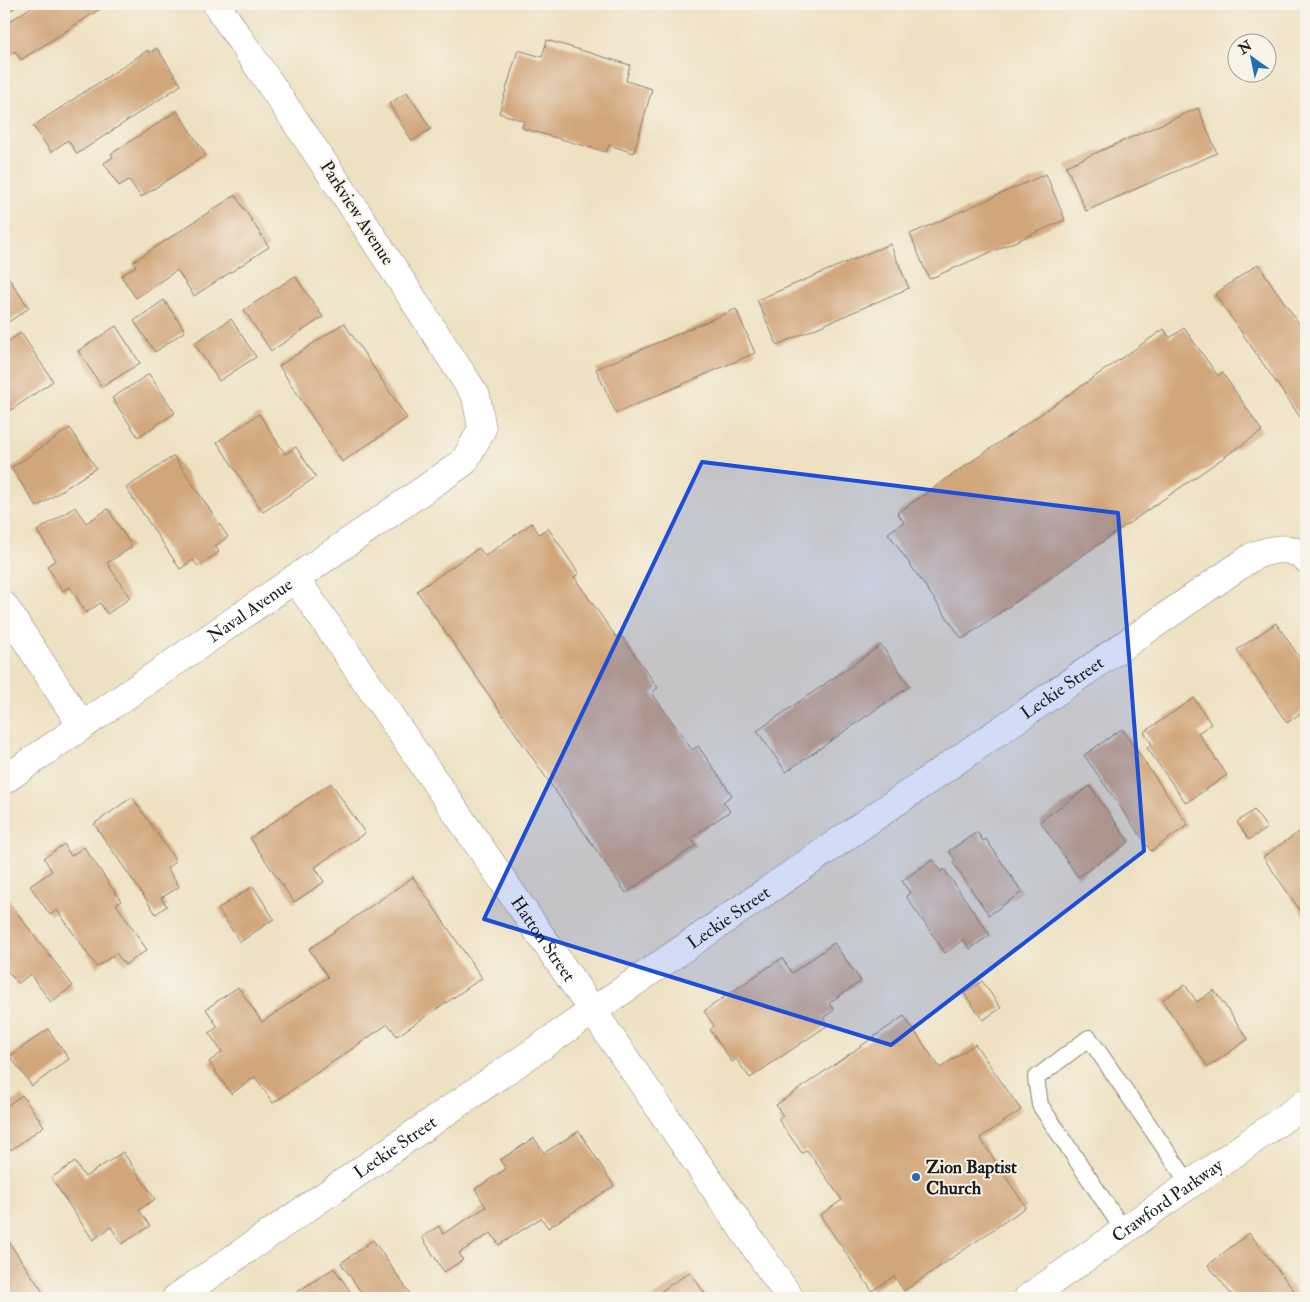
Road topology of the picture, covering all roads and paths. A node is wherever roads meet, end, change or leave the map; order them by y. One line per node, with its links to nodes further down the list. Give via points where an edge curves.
1 (216, 4): 2 (street, Parkview Avenue, via 476,396)
2 (482, 429): 4 (street, Naval Avenue, via 464,462)
3 (1296, 554): 8 (street, Leckie Street, via 1268,550 1252,557)
4 (296, 578): 6 (street, Naval Avenue); 8 (street, Hatton Street)
5 (4, 606): 6 (street)
6 (82, 726): 7 (street, Naval Avenue)
7 (4, 780)
8 (592, 1012): 12 (street, Leckie Street); 13 (street, Hatton Street)
9 (1306, 1103): 10 (street, Crawford Parkway)
10 (1190, 1185): 11 (street, Crawford Parkway); 11 (lane, via 1089,1038 1036,1078 1040,1105)
11 (1124, 1231): 14 (street, Crawford Parkway)
12 (176, 1298)
13 (790, 1298)
14 (1028, 1298)

